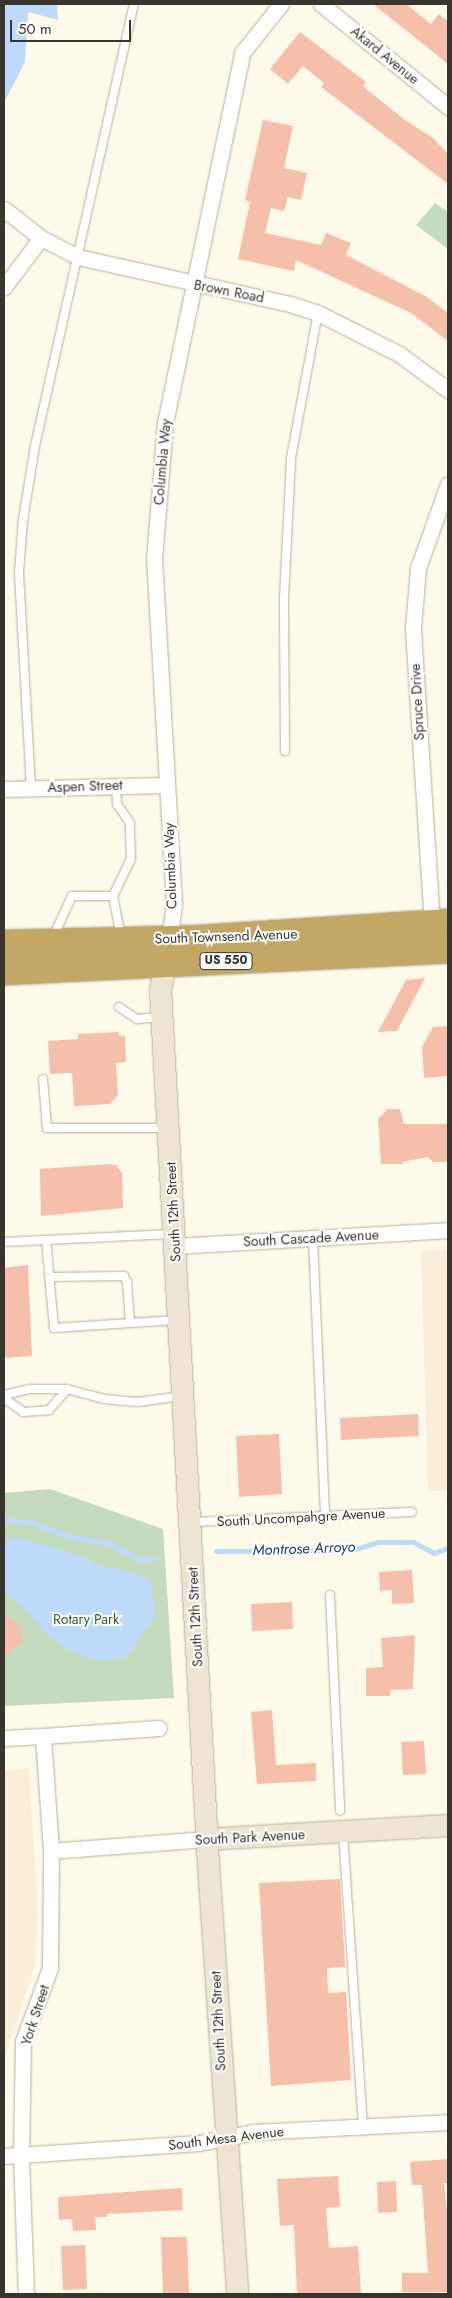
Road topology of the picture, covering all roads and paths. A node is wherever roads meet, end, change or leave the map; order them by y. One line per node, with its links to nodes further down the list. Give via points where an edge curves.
1 (134, 4): 7 (lane)
2 (281, 4): 8 (street, Columbia Way, via 242,53)
3 (322, 4): 4 (street, Akard Avenue)
4 (448, 107)
5 (4, 209): 6 (street, Brown Road)
6 (41, 238): 7 (street, Brown Road); 9 (street)
7 (78, 257): 8 (street, Brown Road); 16 (lane, via 35,446 23,520 19,572)
8 (192, 284): 10 (street, Brown Road); 15 (street, Columbia Way, via 165,424 154,560)
9 (4, 287)
10 (318, 313): 11 (street, Brown Road, via 399,354); 13 (lane, via 291,458 284,598)
11 (448, 390)
12 (448, 484): 19 (street, Spruce Drive, via 418,568 413,628)
13 (285, 751)
14 (116, 785): 15 (street, Aspen Street); 16 (street, Aspen Street); 18 (lane, via 117,804 130,822 130,859)
15 (166, 785): 24 (street, Columbia Way, via 174,904)
16 (31, 788): 17 (street, Aspen Street)
17 (4, 789)
18 (113, 896): 20 (lane); 21 (lane, via 72,896)
19 (440, 924): 24 (highway, South Townsend Avenue / US 550)
20 (122, 940): 21 (highway, South Townsend Avenue / US 550); 24 (highway, South Townsend Avenue / US 550)
21 (51, 942): 22 (highway, South Townsend Avenue / US 550)
22 (4, 944)
23 (448, 949): 24 (highway, South Townsend Avenue / US 550)
24 (167, 952): 25 (highway, South Townsend Avenue / US 550); 27 (street, South 12th Street, via 160,983)
25 (4, 971)
26 (120, 1007): 27 (lane, via 137,1019)
27 (161, 1017): 29 (street, South 12th Street)
28 (43, 1079): 29 (lane, via 47,1128)
29 (168, 1128): 33 (street, South 12th Street)
30 (448, 1230): 31 (street, South Cascade Avenue)
31 (313, 1239): 33 (street, South Cascade Avenue); 42 (lane)
32 (46, 1240): 33 (lane); 34 (lane); 35 (lane)
33 (174, 1240): 36 (street, South 12th Street)
34 (4, 1242)
35 (50, 1277): 37 (lane, via 124,1276); 37 (lane, via 54,1328)
36 (179, 1319): 37 (lane); 40 (street, South 12th Street)
37 (130, 1322)
38 (67, 1389): 39 (lane, via 30,1389); 39 (lane, via 49,1410 24,1412); 40 (lane, via 104,1399 138,1402)
39 (4, 1396)
40 (183, 1396): 43 (street, South 12th Street)
41 (412, 1512): 42 (lane, South Uncompahgre Avenue)
42 (325, 1518): 43 (lane, South Uncompahgre Avenue)
43 (190, 1522): 50 (street, South 12th Street)
44 (330, 1595): 48 (lane)
45 (158, 1728): 46 (street)
46 (43, 1736): 47 (street); 51 (street, York Street)
47 (4, 1738)
48 (341, 1821): 49 (street, South Park Avenue); 50 (street, South Park Avenue); 53 (lane)
49 (448, 1825)
50 (206, 1840): 51 (street, South Park Avenue); 54 (street, South 12th Street)
51 (51, 1851): 55 (street, York Street, via 50,1968 23,2041)
52 (448, 2122): 53 (street, South Mesa Avenue)
53 (363, 2126): 54 (street, South Mesa Avenue, via 253,2132)
54 (227, 2138): 55 (street, South Mesa Avenue, via 199,2143); 58 (street, South 12th Street)
55 (21, 2155): 56 (street, South Mesa Avenue); 57 (street, York Street)
56 (4, 2156)
57 (26, 2294)
58 (237, 2294)

